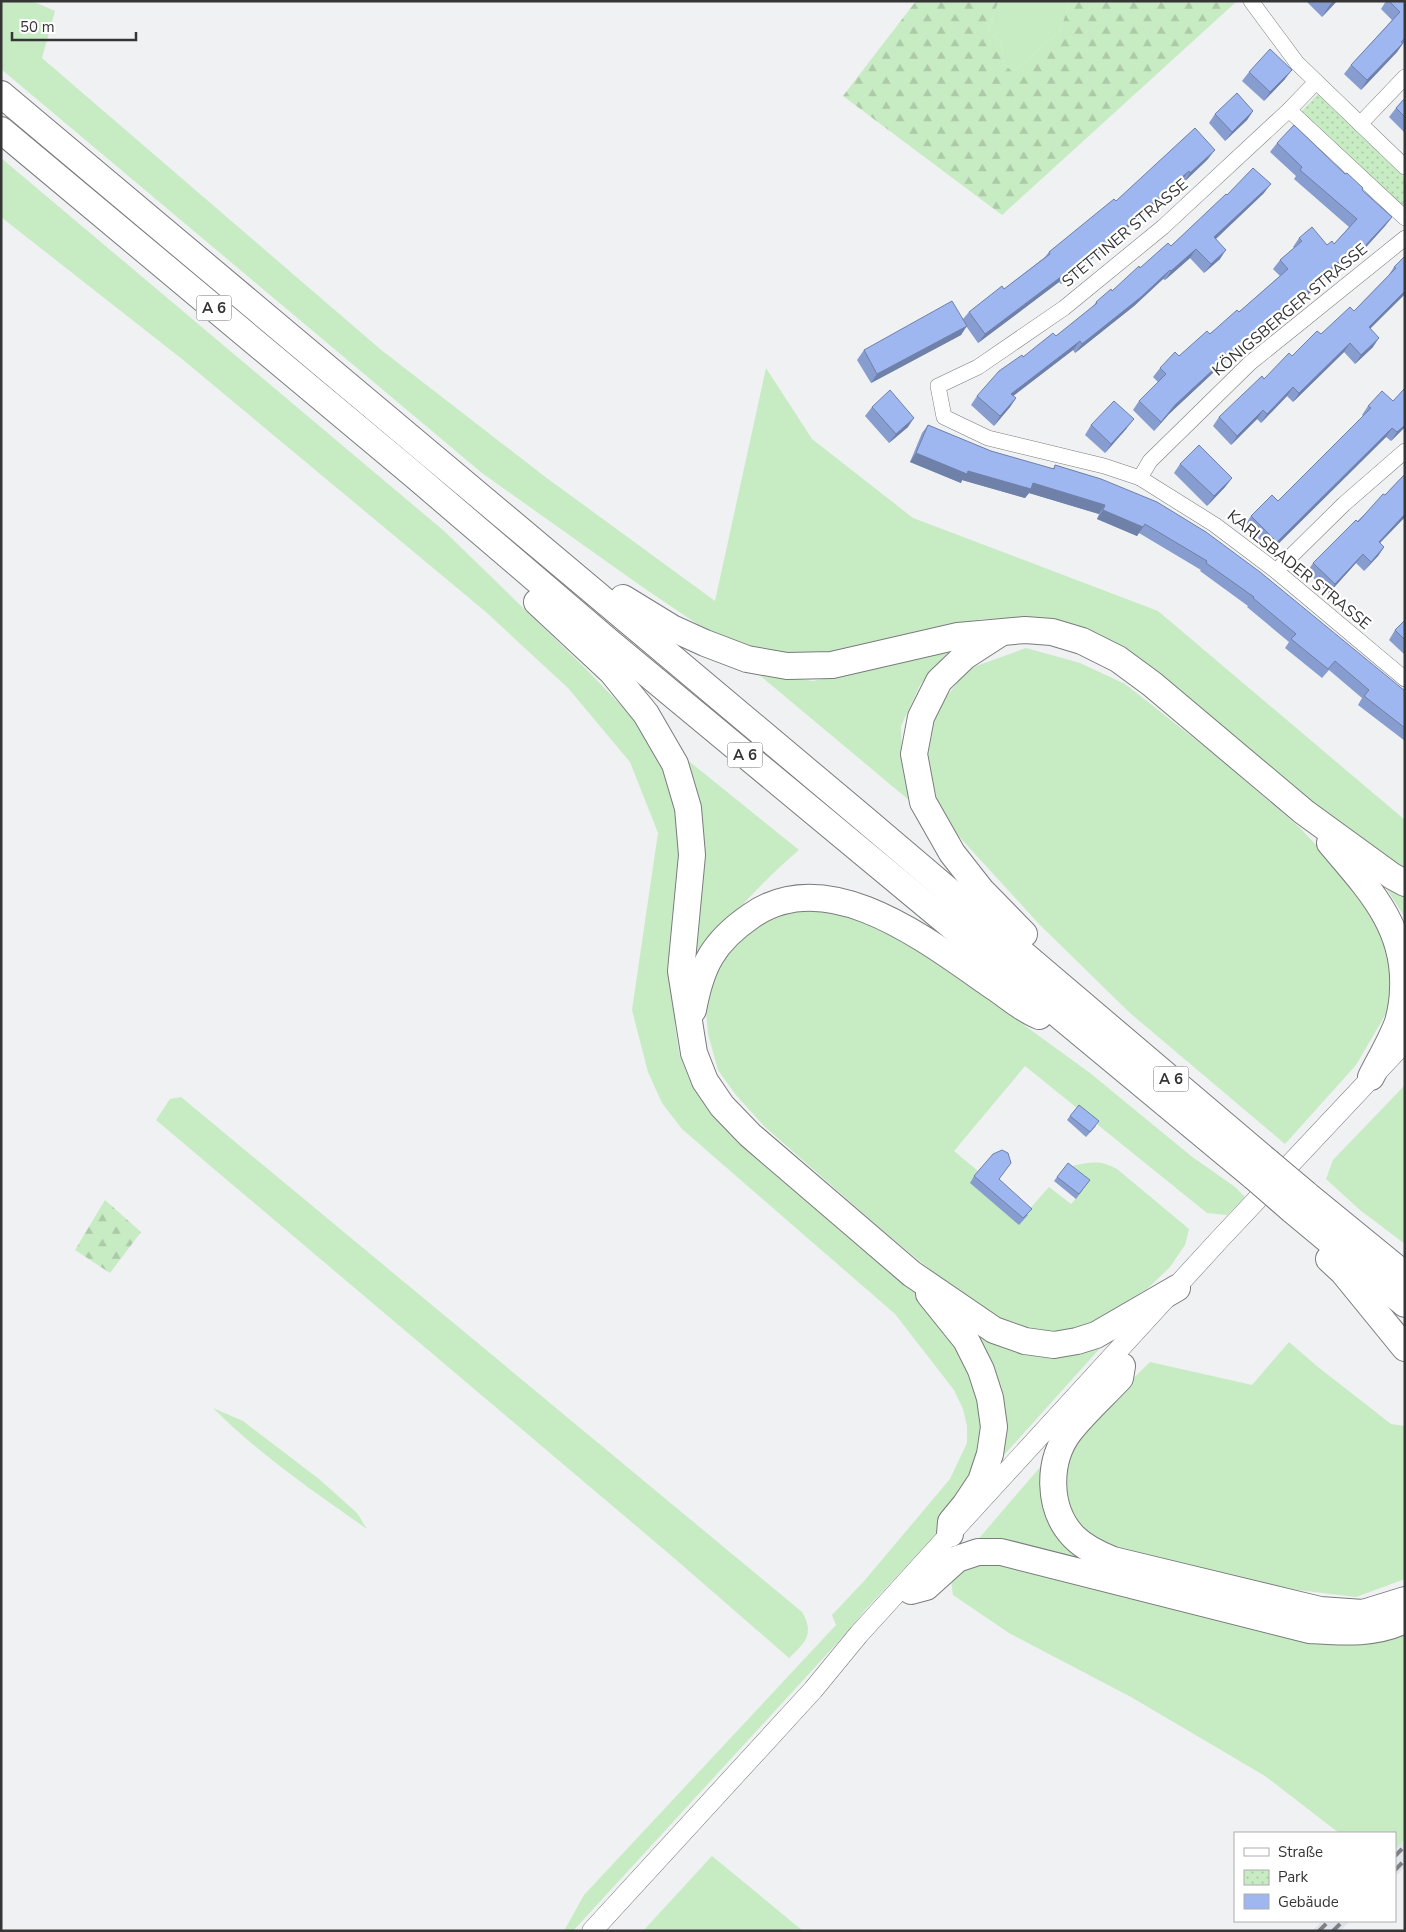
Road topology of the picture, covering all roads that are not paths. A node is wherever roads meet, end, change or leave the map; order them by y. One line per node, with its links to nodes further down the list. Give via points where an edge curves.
1 (1251, 1): 3 (street, via 1297,63)
2 (1405, 77): 6 (street)
3 (1316, 82): 5 (street, STETTINER STRASSE); 6 (street)
4 (1, 94): 15 (highway, A 6)
5 (1289, 110): 9 (street); 11 (street, STETTINER STRASSE, via 1163,227 1064,308 978,367)
6 (1360, 124): 8 (street)
7 (1, 130): 13 (highway, A 6)
8 (1405, 167)
9 (1405, 218)
10 (1405, 238): 14 (street, KÖNIGSBERGER STRASSE, via 1250,363 1150,461)
11 (938, 386): 14 (street, KARLSBADER STRASSE, via 944,417 988,438)
12 (1405, 452): 16 (street, via 1344,504)
13 (414, 475): 22 (highway, via 443,520 515,581 612,672 646,714 675,764 688,808 692,855 681,971); 23 (highway, A 6, via 608,641)
14 (1140, 478): 16 (street, KARLSBADER STRASSE, via 1215,525)
15 (542, 548): 17 (highway, via 672,628 747,659 787,666 832,665 958,636); 21 (highway, A 6)
16 (1276, 571): 18 (street, KARLSBADER STRASSE)
17 (1000, 634): 19 (highway, via 1025,630 1052,632 1082,641 1118,659); 21 (highway, via 965,656 939,681 921,717 914,754 923,802 952,854 1025,936 1061,968)
18 (1405, 679)
19 (1304, 812): 20 (highway); 26 (highway, via 1374,895 1390,920 1401,948 1403,1000 1398,1022)
20 (1405, 882)
21 (1074, 996): 27 (highway, A 6)
22 (689, 1028): 23 (highway, via 698,981 714,951 733,928 758,911 786,900 816,898 849,903 897,924 1036,1015); 30 (highway, via 705,1081 722,1106 750,1135)
23 (1079, 1031): 27 (highway, A 6)
24 (1405, 1042): 26 (main road)
25 (1405, 1061): 35 (main road)
26 (1371, 1077): 32 (main road)
27 (1261, 1169): 28 (highway, A 6, bridge)
28 (1299, 1202): 29 (highway, A 6); 31 (highway, A 6)
29 (1320, 1234): 33 (highway, A 6); 34 (highway, via 1325,1256 1343,1272)
30 (912, 1274): 32 (highway, via 994,1330 1025,1341 1054,1344 1096,1335); 36 (highway, via 966,1340 982,1370 990,1398 994,1427 990,1454 980,1481 951,1522)
31 (1405, 1275)
32 (1177, 1288): 36 (main road)
33 (1405, 1304)
34 (1405, 1348)
35 (1122, 1366): 37 (main road, via 1112,1371); 38 (highway, via 1120,1378 1070,1432 1056,1456 1053,1484 1058,1511 1073,1536 1092,1551 1113,1560 1320,1610 1363,1612)
36 (950, 1534): 40 (main road)
37 (911, 1591): 39 (highway, via 926,1587 957,1559 978,1552 1001,1552 1309,1630 1360,1632); 40 (main road)
38 (1405, 1600)
39 (1405, 1620)
40 (813, 1690): 41 (main road)
41 (592, 1931)

